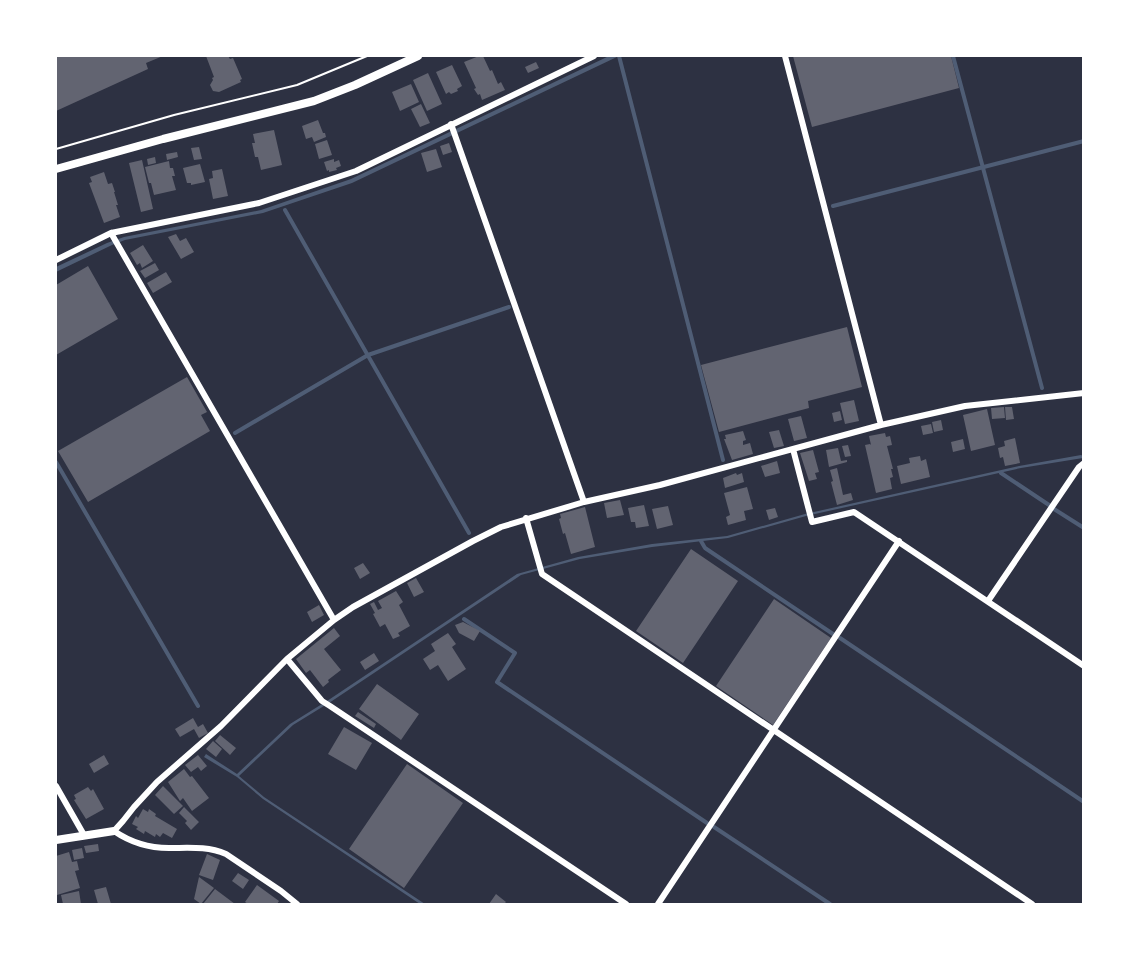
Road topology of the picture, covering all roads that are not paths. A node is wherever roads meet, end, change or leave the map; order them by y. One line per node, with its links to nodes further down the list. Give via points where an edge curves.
1 (418, 56): 5 (street, via 314,101)
2 (594, 56): 4 (street)
3 (785, 56): 9 (street)
4 (452, 126): 6 (street, via 356,171 259,203); 12 (street)
5 (56, 169)
6 (112, 236): 7 (street); 16 (street)
7 (56, 260)
8 (1083, 393): 9 (street, via 965,405)
9 (881, 425): 10 (street)
10 (793, 449): 12 (street); 14 (street, via 812,522 854,512)
11 (1083, 463): 15 (street)
12 (584, 501): 13 (street)
13 (526, 519): 16 (street, via 472,541); 19 (street, via 542,574)
14 (899, 541): 15 (street); 19 (street)
15 (988, 601): 18 (street)
16 (334, 620): 17 (street)
17 (287, 659): 21 (street, via 157,783); 25 (street, via 322,701)
18 (1083, 666)
19 (774, 730): 26 (street); 27 (street)
20 (56, 786): 22 (street)
21 (114, 831): 22 (street); 24 (street, via 156,847 216,850)
22 (84, 835): 23 (street)
23 (56, 840)
24 (297, 904)
25 (626, 904)
26 (658, 904)
27 (1032, 904)

